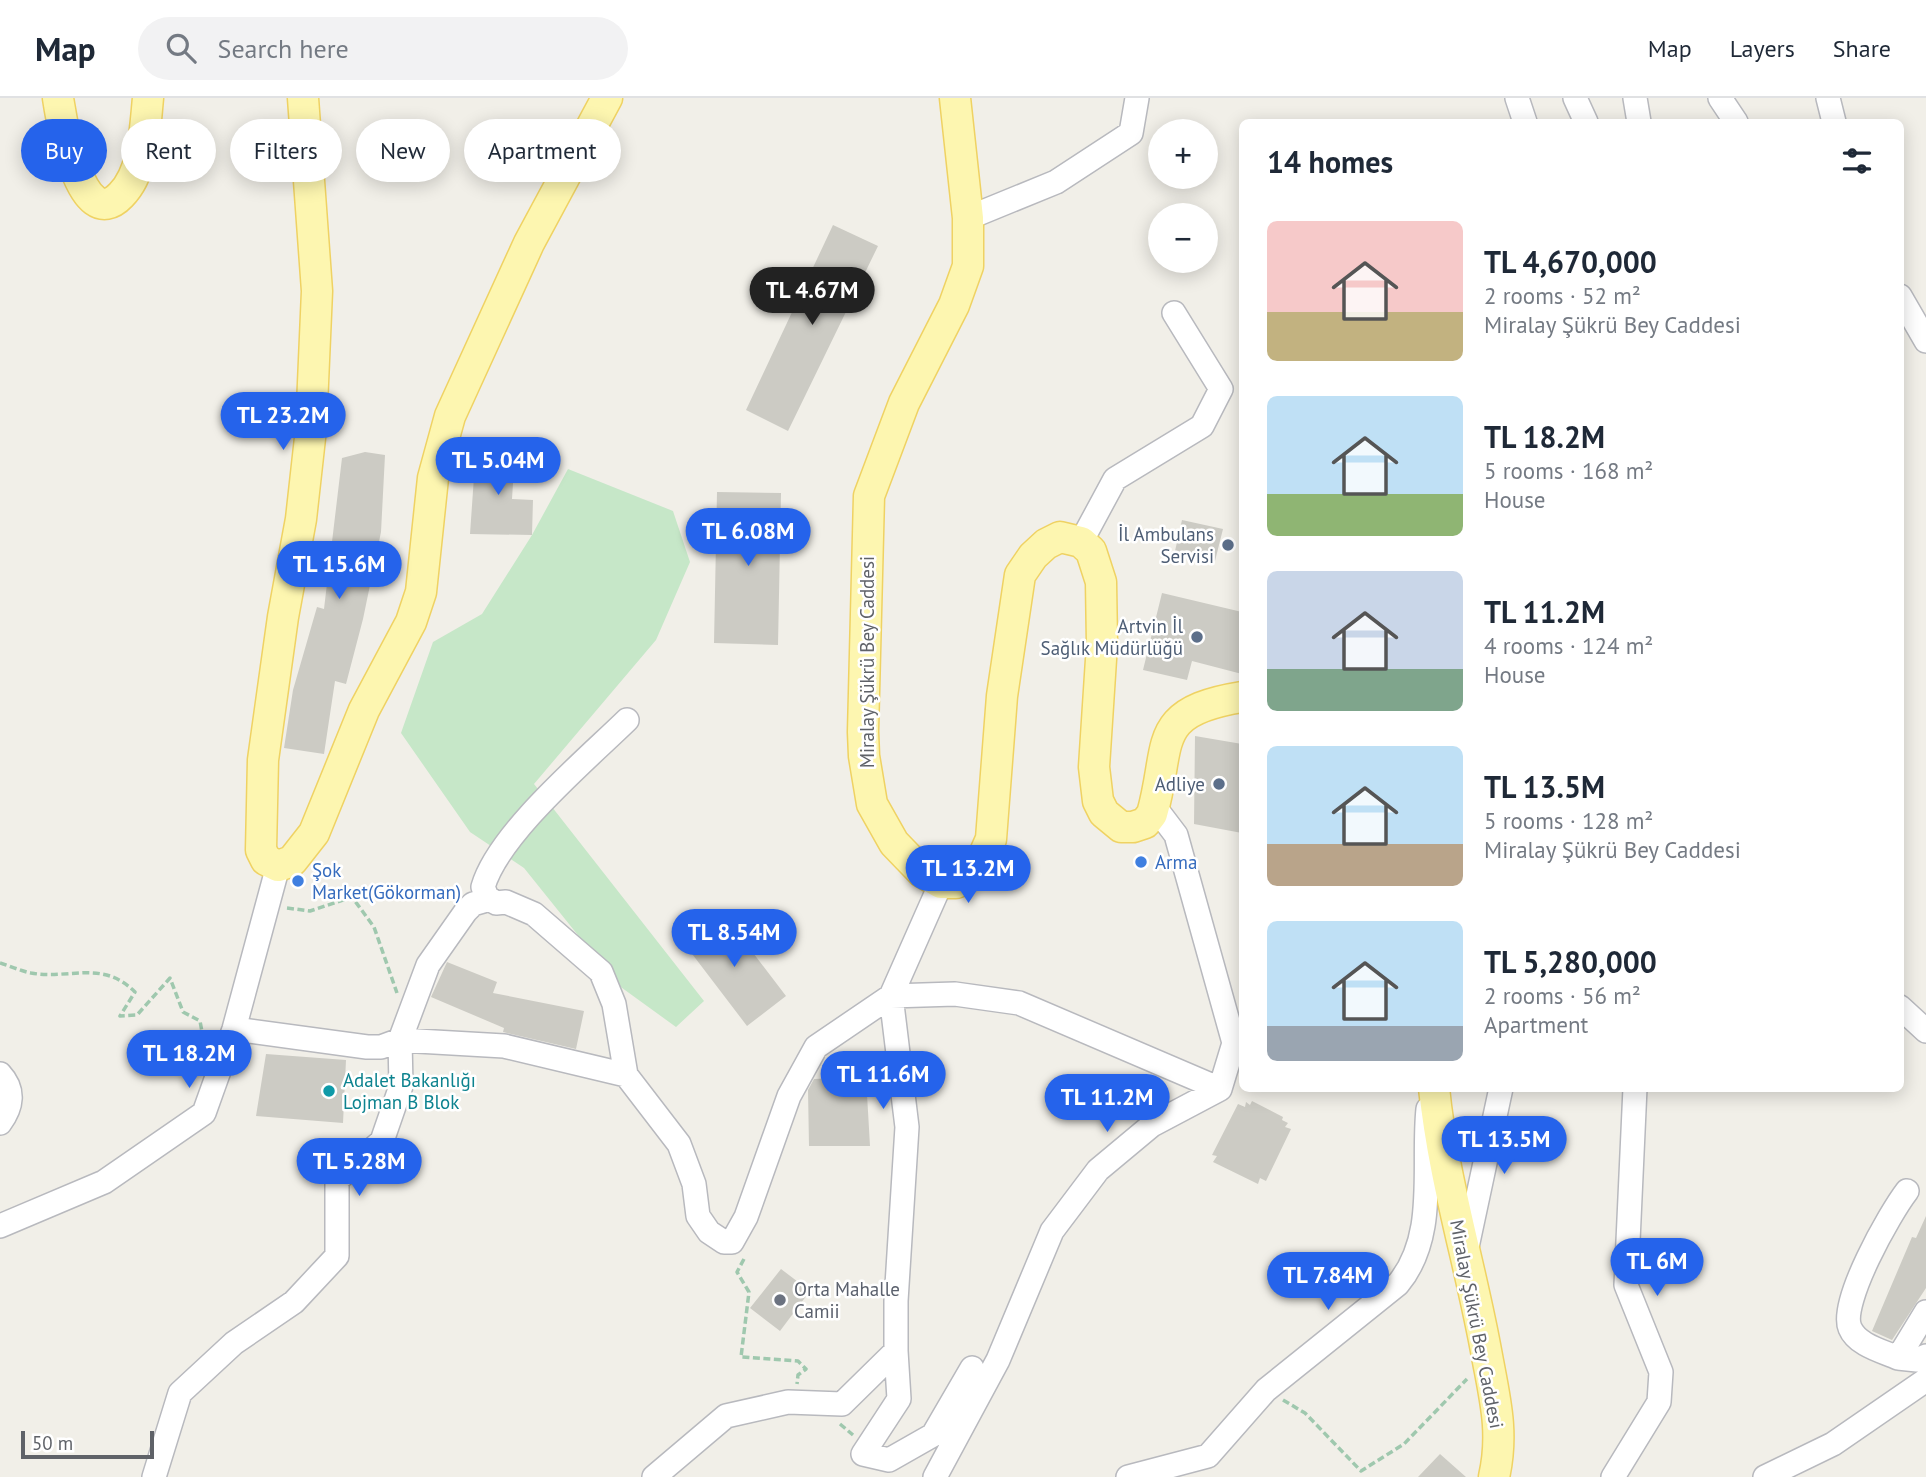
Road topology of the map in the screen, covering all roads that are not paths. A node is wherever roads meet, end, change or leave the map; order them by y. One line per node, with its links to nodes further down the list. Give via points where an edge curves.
1 (58, 98): 2 (main road, via 77,176 90,196 108,203 122,195 133,174)
2 (148, 98)
3 (303, 98): 25 (main road, via 316,257 316,334 304,495 263,760 261,850)
4 (607, 98): 25 (main road, via 529,243 447,423 433,478 421,592 411,622 365,710 314,833 292,861)
5 (955, 98): 17 (main road, Miralay Şükrü Bey Caddesi)
6 (1137, 98): 17 (street, via 1131,133 1056,182)
7 (1517, 98): 12 (street)
8 (1575, 98): 13 (street)
9 (1635, 98): 14 (street)
10 (1720, 98): 15 (street)
11 (1828, 98): 16 (street)
12 (1524, 119)
13 (1585, 119)
14 (1638, 119)
15 (1734, 119)
16 (1833, 119)
17 (968, 218): 26 (main road, Miralay Şükrü Bey Caddesi, via 968,266 962,286 880,461 869,496 867,537 863,732 872,804 906,858)
18 (1904, 306): 20 (street)
19 (1174, 313): 21 (street, via 1222,389 1202,426 1115,479)
20 (1926, 341)
21 (1081, 542): 24 (main road, via 1097,565 1103,603 1095,751 1098,801 1121,827 1145,823); 26 (main road, via 1060,537 1046,544 1020,575 1002,696 991,839 976,873 956,883)
22 (1239, 698): 24 (main road, via 1185,715 1170,732)
23 (626, 720): 27 (street, via 547,797 503,848 483,887)
24 (1154, 806): 35 (street, via 1176,835 1234,1042)
25 (278, 866): 30 (street)
26 (941, 883): 28 (street)
27 (490, 899): 32 (street, via 466,911 428,965); 34 (street, via 534,914 601,972 614,1004)
28 (891, 996): 34 (street, via 816,1047 789,1096 746,1217 732,1242 709,1232 698,1216 694,1184 679,1144); 35 (street, via 955,994 1019,1003); 45 (street, via 906,1126)
29 (1904, 1011): 31 (street)
30 (234, 1029): 32 (street, via 367,1047); 42 (street, via 204,1112 104,1182)
31 (1926, 1031)
32 (400, 1040): 34 (street, via 504,1046); 50 (street, via 401,1086 382,1141 337,1180 337,1256 294,1302 234,1343 180,1393)
33 (0, 1074): 40 (street, via 11,1095 10,1109)
34 (626, 1075)
35 (1220, 1089): 52 (street, via 1152,1125 1098,1170 1052,1231 998,1360)
36 (1431, 1092): 53 (street, via 1425,1220 1411,1269 1266,1390 1208,1456)
37 (1433, 1092): 43 (main road, Miralay Şükrü Bey Caddesi)
38 (1500, 1092): 43 (street)
39 (1635, 1092): 55 (street, via 1626,1284 1661,1372 1659,1402)
40 (0, 1123)
41 (1907, 1191): 47 (street, via 1880,1233 1847,1313 1857,1338)
42 (0, 1226)
43 (1465, 1254): 54 (main road, Miralay Şükrü Bey Caddesi, via 1500,1423)
44 (1926, 1312): 47 (street)
45 (896, 1351): 48 (street, via 899,1399 863,1454 889,1460 933,1435); 51 (street, via 842,1404 788,1402 726,1416)
46 (1926, 1356): 47 (street)
47 (1898, 1358)
48 (972, 1368)
49 (1926, 1380): 56 (street, via 1833,1444)
50 (154, 1477)
51 (654, 1477)
52 (936, 1477)
53 (1128, 1477)
54 (1494, 1477)
55 (1613, 1477)
56 (1765, 1477)

